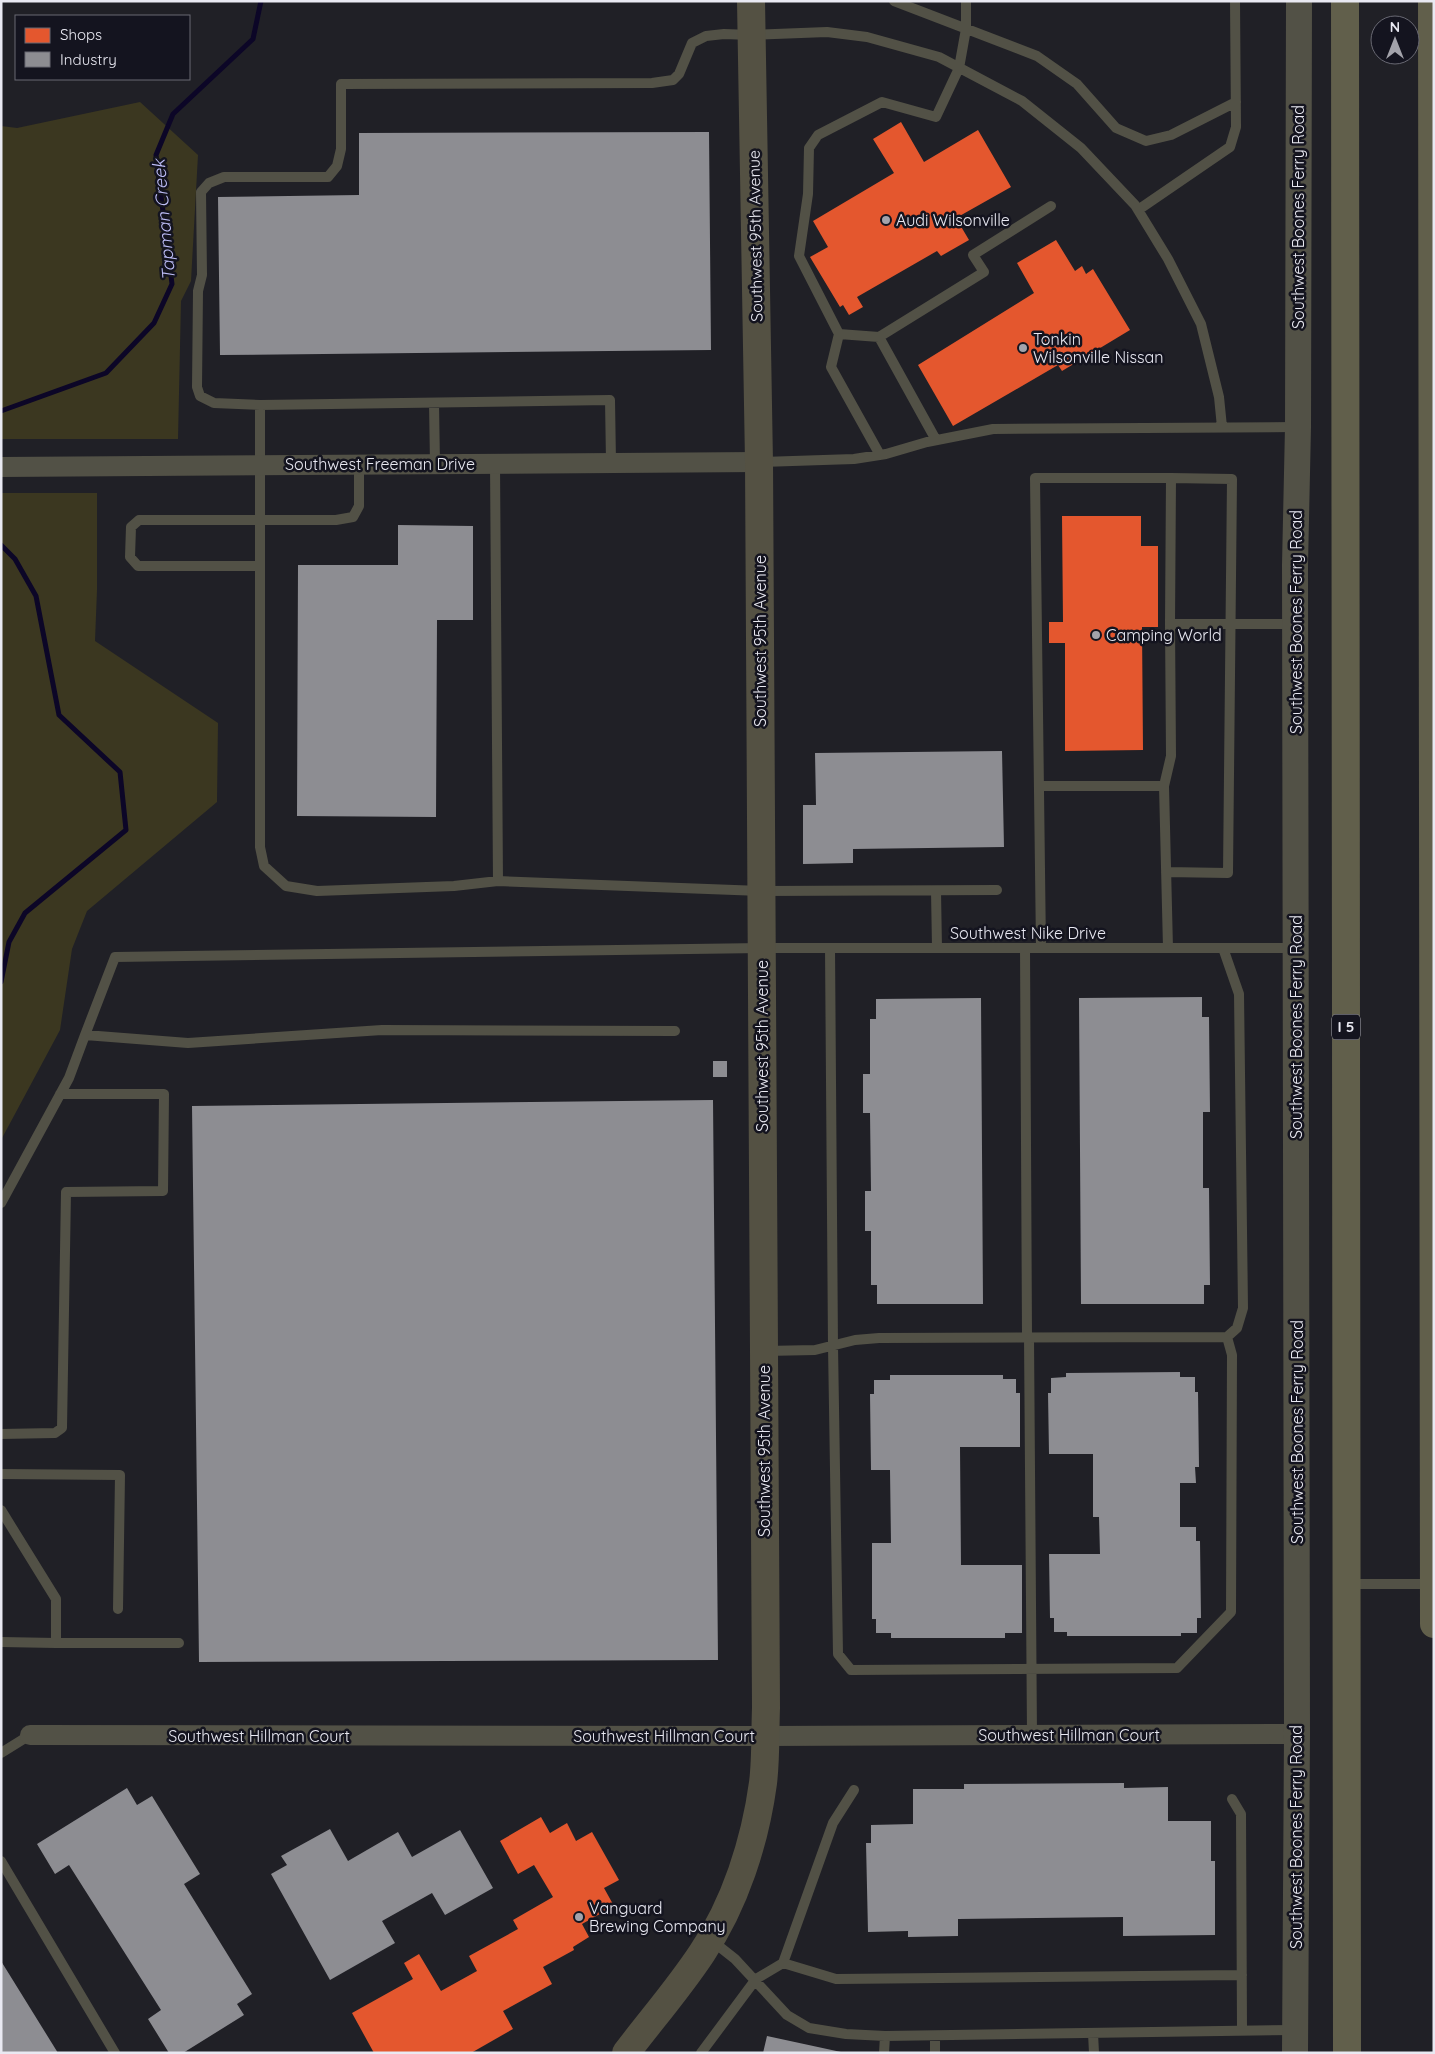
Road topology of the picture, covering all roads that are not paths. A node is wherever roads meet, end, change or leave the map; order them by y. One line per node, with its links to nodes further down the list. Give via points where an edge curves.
1 (751, 1): 9 (main road, Southwest 95th Avenue)
2 (894, 1): 8 (lane)
3 (966, 1): 8 (lane)
4 (1235, 1): 11 (lane)
5 (1298, 1): 19 (street, Southwest Boones Ferry Road)
6 (1345, 1): 61 (highway, I 5)
7 (1432, 1): 62 (highway)
8 (966, 29): 10 (lane); 11 (lane, via 1037,56 1077,84 1116,128 1146,141 1171,135)
9 (751, 35): 10 (lane, via 827,32 867,37 939,57); 17 (lane, via 706,36 692,43 679,74 673,80 652,83 341,84 341,149 337,166 328,177 224,177 209,183 201,192 202,275 198,291 197,387 200,396 214,403); 23 (main road, Southwest 95th Avenue)
10 (959, 68): 13 (lane, via 1022,101 1081,148); 14 (lane, via 936,117 882,102 818,135 809,148 808,194 799,256)
11 (1236, 102): 13 (lane, via 1236,127 1230,146)
12 (1051, 206): 15 (lane, via 973,255 984,272)
13 (1138, 210): 18 (lane, via 1168,259 1201,324 1219,397)
14 (839, 334): 15 (lane); 21 (lane, via 830,367)
15 (879, 337): 20 (lane)
16 (434, 403): 17 (lane); 22 (lane, via 610,400); 27 (lane)
17 (260, 405): 25 (lane)
18 (1222, 427): 19 (lane); 20 (lane, via 993,429)
19 (1298, 427): 34 (street, Southwest Boones Ferry Road)
20 (936, 440): 21 (lane)
21 (880, 455): 23 (lane)
22 (611, 462): 23 (street, Southwest Freeman Drive); 24 (street, Southwest Freeman Drive)
23 (759, 462): 40 (main road, Southwest 95th Avenue)
24 (495, 463): 27 (street, Southwest Freeman Drive); 38 (lane)
25 (260, 464): 26 (street, Southwest Freeman Drive); 28 (street, Southwest Freeman Drive); 30 (lane)
26 (359, 464): 27 (street, Southwest Freeman Drive); 30 (lane, via 359,506 353,517 336,520)
27 (435, 464)
28 (1, 467)
29 (1171, 478): 32 (lane); 33 (lane, via 1232,479); 35 (lane, via 1035,478)
30 (260, 519): 31 (lane); 31 (lane, via 139,520 131,527 130,556 138,566)
31 (260, 566): 38 (lane, via 260,847 264,866 286,886 317,891 454,886)
32 (1170, 624): 33 (lane); 36 (lane, via 1172,756)
33 (1230, 624): 34 (lane); 37 (lane, via 1228,872)
34 (1295, 624): 49 (street, Southwest Boones Ferry Road)
35 (1039, 786): 36 (lane); 46 (lane)
36 (1164, 786): 37 (lane)
37 (1166, 872): 47 (lane)
38 (498, 881): 40 (lane)
39 (996, 890): 41 (lane)
40 (761, 891): 41 (lane); 42 (main road, Southwest 95th Avenue)
41 (936, 891): 44 (lane)
42 (762, 948): 43 (lane, Southwest Nike Drive); 51 (lane, Southwest Nike Drive, via 115,958); 57 (main road, Southwest 95th Avenue)
43 (830, 948): 44 (lane, Southwest Nike Drive); 56 (lane)
44 (937, 948): 45 (lane, Southwest Nike Drive)
45 (1025, 948): 46 (lane, Southwest Nike Drive); 54 (lane)
46 (1041, 948): 47 (lane, Southwest Nike Drive)
47 (1168, 948): 48 (lane, Southwest Nike Drive)
48 (1223, 948): 49 (lane, Southwest Nike Drive); 55 (lane, via 1240,994 1243,1308 1237,1328)
49 (1295, 948): 69 (street, Southwest Boones Ferry Road)
50 (675, 1031): 51 (lane, via 382,1030 188,1043)
51 (85, 1035): 52 (lane)
52 (60, 1094): 53 (lane); 58 (lane, via 164,1094 163,1191 66,1192 62,1428 55,1433)
53 (1, 1203)
54 (1028, 1337): 55 (lane); 56 (lane, via 879,1338); 68 (lane)
55 (1227, 1337): 68 (lane, via 1232,1355 1231,1612 1176,1668)
56 (833, 1346): 57 (lane, via 815,1350); 68 (lane, via 838,1654 851,1670)
57 (764, 1351): 72 (main road, Southwest 95th Avenue)
58 (1, 1434)
59 (1, 1474): 63 (lane, via 120,1475)
60 (1, 1510): 66 (lane, via 56,1599)
61 (1346, 1584): 62 (lane); 92 (highway, I 5)
62 (1434, 1584): 64 (highway)
63 (118, 1609)
64 (1434, 1624)
65 (1, 1642): 66 (lane)
66 (56, 1643): 67 (lane)
67 (179, 1643)
68 (1031, 1668): 70 (lane)
69 (1297, 1734): 70 (street, Southwest Hillman Court); 85 (street, Southwest Boones Ferry Road)
70 (1032, 1735): 72 (street, Southwest Hillman Court)
71 (30, 1736): 72 (street, Southwest Hillman Court); 73 (lane)
72 (765, 1736): 77 (main road, Southwest 95th Avenue, via 763,1781 752,1840 732,1896)
73 (1, 1753)
74 (854, 1790): 78 (lane, via 833,1823)
75 (1232, 1799): 79 (lane, via 1242,1814)
76 (1, 1861): 86 (lane)
77 (710, 1939): 80 (lane); 87 (main road, Southwest 95th Avenue)
78 (783, 1963): 79 (lane, via 836,1979); 80 (lane)
79 (1242, 1975): 81 (lane)
80 (756, 1979): 83 (lane, via 787,2015 810,2028); 88 (lane)
81 (1242, 2031): 82 (lane); 85 (lane)
82 (1093, 2033): 84 (lane); 91 (lane)
83 (885, 2036): 84 (lane); 89 (lane)
84 (935, 2036): 90 (lane)
85 (1295, 2041)
86 (115, 2053)
87 (626, 2053)
88 (701, 2053)
89 (884, 2053)
90 (935, 2053)
91 (1094, 2053)
92 (1347, 2053)

